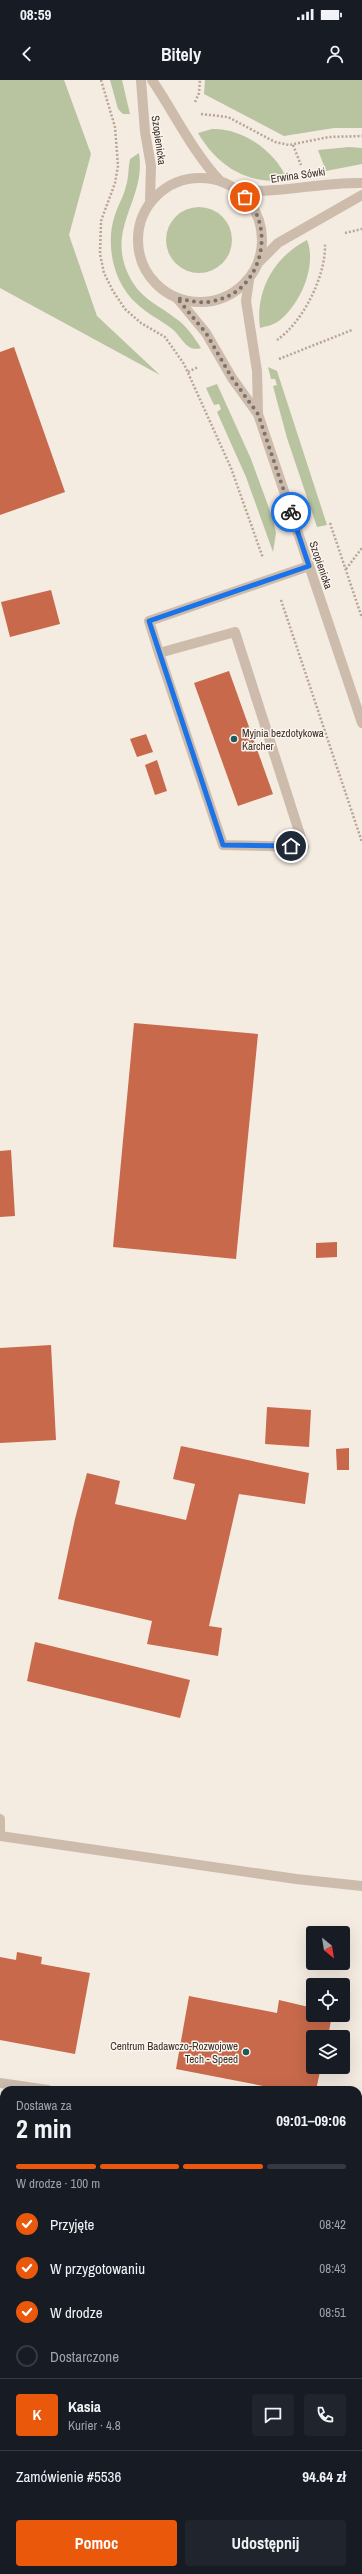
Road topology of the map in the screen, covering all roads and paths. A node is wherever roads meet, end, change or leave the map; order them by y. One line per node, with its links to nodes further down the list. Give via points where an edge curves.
1 (101, 80): 27 (path, via 115,127 118,166 100,227 100,254 104,272 125,308 141,323 165,337 184,364 230,468)
2 (141, 80): 14 (street, Szopienicka, via 145,132 151,166)
3 (152, 80): 10 (street, Szopienicka, via 192,146)
4 (200, 80): 5 (path, via 200,93)
5 (195, 102)
6 (198, 115): 8 (path, via 228,117 275,142)
7 (362, 136): 8 (path, via 329,137)
8 (293, 145): 9 (path)
9 (302, 171)
10 (220, 180): 12 (street); 14 (street, via 200,178 180,181 163,190)
11 (362, 183): 12 (street, Erwina Sówki, via 332,182 278,191)
12 (238, 190): 16 (street, via 252,204 260,222 263,242)
13 (362, 195): 16 (street, via 278,243)
14 (150, 202): 18 (street, via 141,220 138,238 140,257 156,284)
15 (324, 238): 20 (path, via 324,262 317,282 294,325)
16 (259, 262): 17 (street)
17 (249, 280): 18 (street, via 233,293 214,301 195,302); 22 (street, Szopienicka, via 246,302 257,372)
18 (177, 298): 22 (street, Szopienicka, via 206,333 232,378)
19 (352, 330): 21 (path)
20 (273, 342)
21 (278, 360)
22 (258, 414): 25 (street, Szopienicka)
23 (330, 523): 26 (path)
24 (362, 548): 26 (path)
25 (309, 566): 27 (street); 31 (street, Szopienicka)
26 (346, 569): 29 (path)
27 (272, 580): 30 (street, via 149,621)
28 (282, 602): 32 (path)
29 (362, 618)
30 (160, 653): 30 (street, via 223,845 304,847 235,632)
31 (362, 723)
32 (362, 842)
33 (0, 1819): 34 (street, via 0,1836 296,1880)
34 (362, 1886)
35 (0, 2083): 36 (street)
36 (21, 2086)

